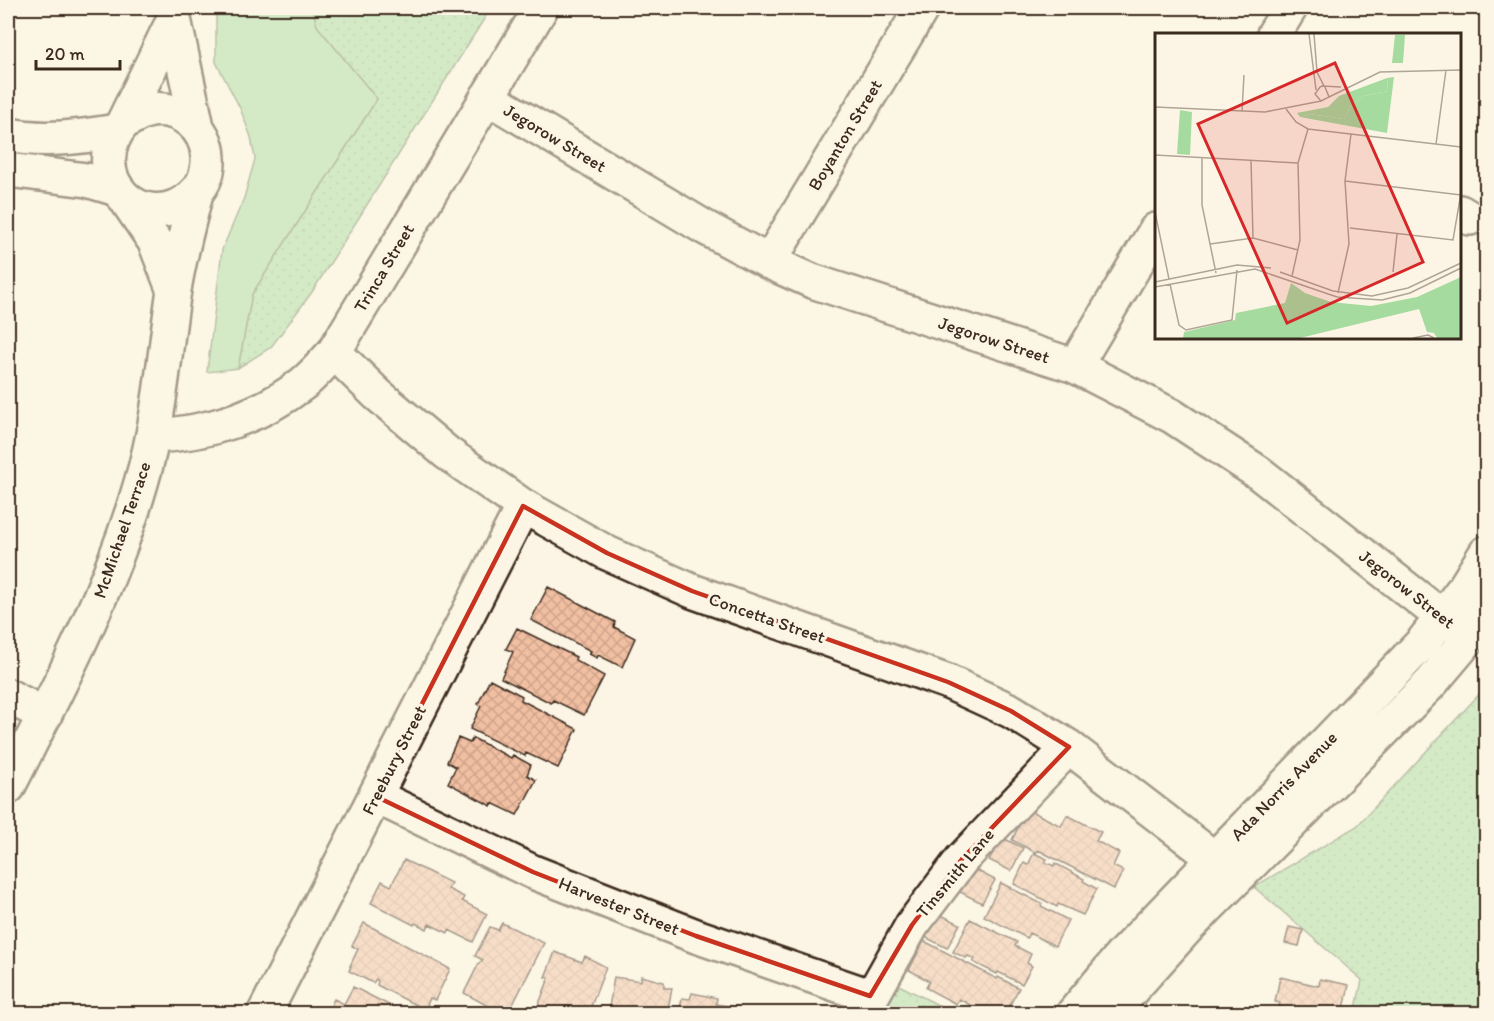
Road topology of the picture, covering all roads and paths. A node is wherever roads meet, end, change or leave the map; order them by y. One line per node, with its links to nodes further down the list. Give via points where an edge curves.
1 (541, 8): 6 (street, Trinca Street)
2 (922, 8): 14 (street, Boyanton Street)
3 (1290, 8): 5 (street)
4 (173, 14): 7 (street); 8 (street)
5 (1275, 33)
6 (487, 97): 14 (street, Jegorow Street); 16 (street, Trinca Street)
7 (120, 127): 8 (street, via 152,109 169,110); 9 (street, via 66,139); 12 (street, via 110,145 108,160 110,175)
8 (197, 127): 11 (street, via 206,146 208,167)
9 (8, 135)
10 (8, 170): 12 (street, via 87,180)
11 (196, 193): 12 (street, via 170,209 154,210 138,207); 15 (street, McMichael Terrace)
12 (121, 194): 15 (street, McMichael Terrace, via 155,242)
13 (1155, 232): 17 (street)
14 (769, 262): 17 (street, Jegorow Street, via 812,281)
15 (174, 291): 18 (street, McMichael Terrace)
16 (334, 352): 18 (street, Trinca Street, via 303,384 263,409 218,426); 19 (street, Concetta Street, via 447,453)
17 (1075, 366): 21 (street, Jegorow Street, via 1172,416 1259,473)
18 (153, 436): 24 (street, McMichael Terrace, via 111,575)
19 (523, 506): 25 (street, Concetta Street, via 607,553 692,591 948,682 1011,711); 27 (street, Freebury Street)
20 (1486, 553): 21 (street, Ada Norris Avenue)
21 (1442, 616): 22 (street, Jegorow Street); 28 (street, Ada Norris Avenue, via 1422,643)
22 (1478, 625): 32 (street, Ada Norris Avenue, via 1431,682 1187,928)
23 (8, 696): 24 (street)
24 (45, 715): 26 (street, McMichael Terrace)
25 (1069, 747): 28 (street, Concetta Street); 29 (street, Tinsmith Lane, via 962,859 912,925)
26 (8, 787)
27 (375, 796): 29 (street, Harvester Street, via 533,872); 30 (street, Freebury Street)
28 (1215, 859): 31 (street, Ada Norris Avenue, via 1122,956)
29 (866, 1005)
30 (264, 1014)
31 (1074, 1014)
32 (1110, 1014)

